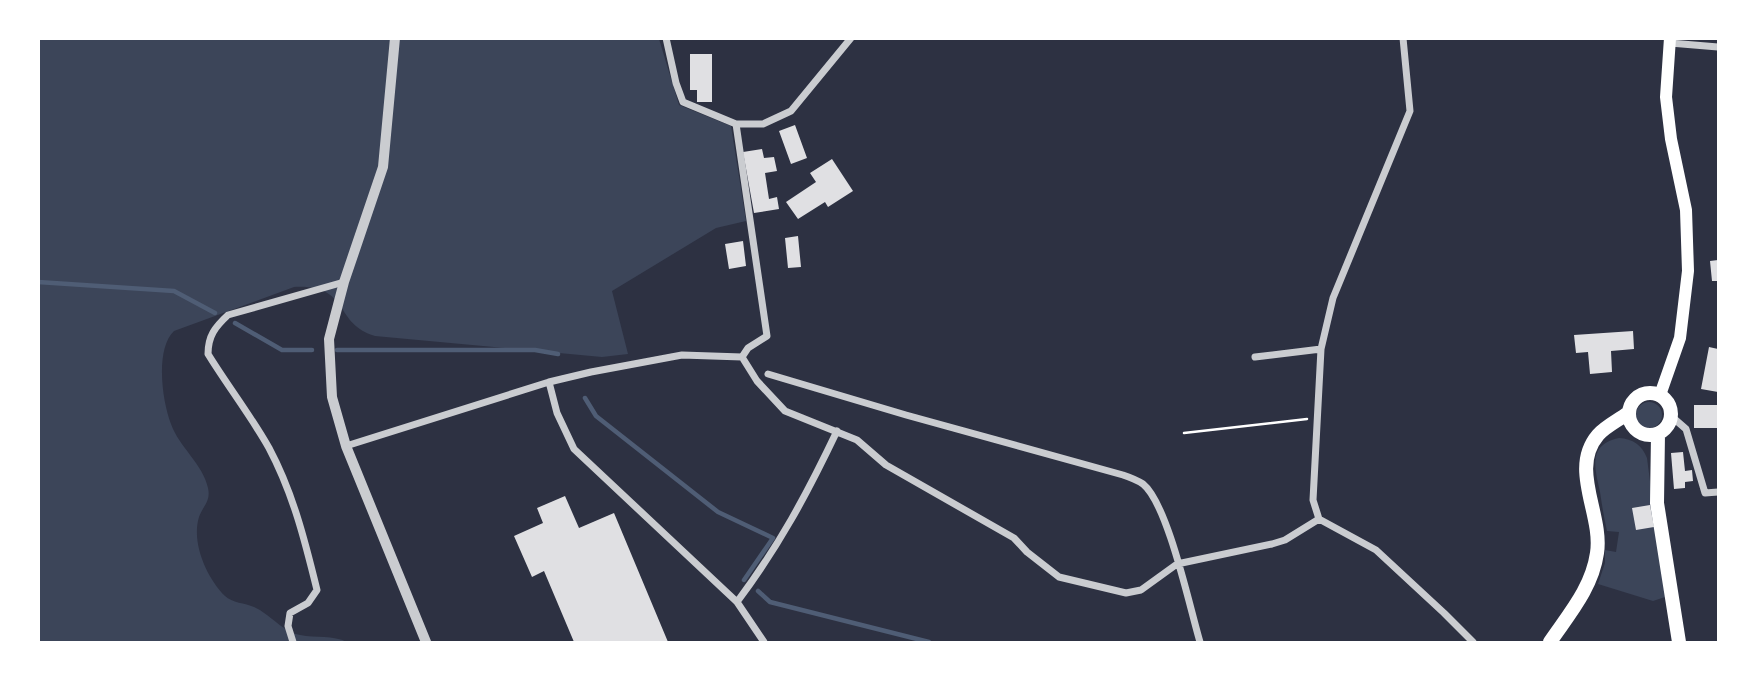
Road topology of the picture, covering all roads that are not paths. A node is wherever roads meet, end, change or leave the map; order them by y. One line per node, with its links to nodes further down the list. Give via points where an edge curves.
1 (396, 38): 8 (street, via 383,167)
2 (666, 38): 7 (street, via 683,102)
3 (851, 38): 7 (street, via 791,111 763,124)
4 (1403, 38): 9 (street, via 1410,111 1333,298)
5 (1670, 41): 6 (street); 14 (main road, via 1666,97 1686,210 1688,271 1680,338)
6 (1718, 47)
7 (736, 124): 10 (street, via 767,336)
8 (344, 282): 21 (street, via 329,339 332,397); 26 (street, via 228,315 208,340 208,354 268,447 302,529 317,590 308,603 290,613)
9 (1321, 349): 11 (street); 23 (street, via 1312,500)
10 (742, 357): 13 (street, via 681,355); 17 (street, via 785,411)
11 (1255, 357)
12 (768, 373): 24 (street, via 1143,484 1153,495)
13 (549, 382): 21 (street); 25 (street, via 574,449)
14 (1660, 395): 15 (main road, via 1639,396); 16 (main road, via 1669,404)
15 (1628, 413): 18 (main road); 19 (main road)
16 (1671, 416): 20 (main road); 22 (street, via 1686,429 1705,493)
17 (837, 431): 24 (street, via 856,440 886,466 1014,538 1059,578 1126,593 1141,590); 25 (street, via 779,544)
18 (1600, 432): 19 (main road); 31 (main road, via 1585,463 1597,527 1594,570)
19 (1637, 432): 20 (main road)
20 (1658, 434): 32 (main road, via 1657,503)
21 (346, 446): 27 (street)
22 (1718, 492)
23 (1319, 519): 24 (street, via 1272,544); 30 (street, via 1376,550)
24 (1177, 564): 29 (street)
25 (737, 602): 28 (street)
26 (293, 642)
27 (426, 642)
28 (764, 642)
29 (1200, 642)
30 (1473, 642)
31 (1550, 642)
32 (1679, 642)

